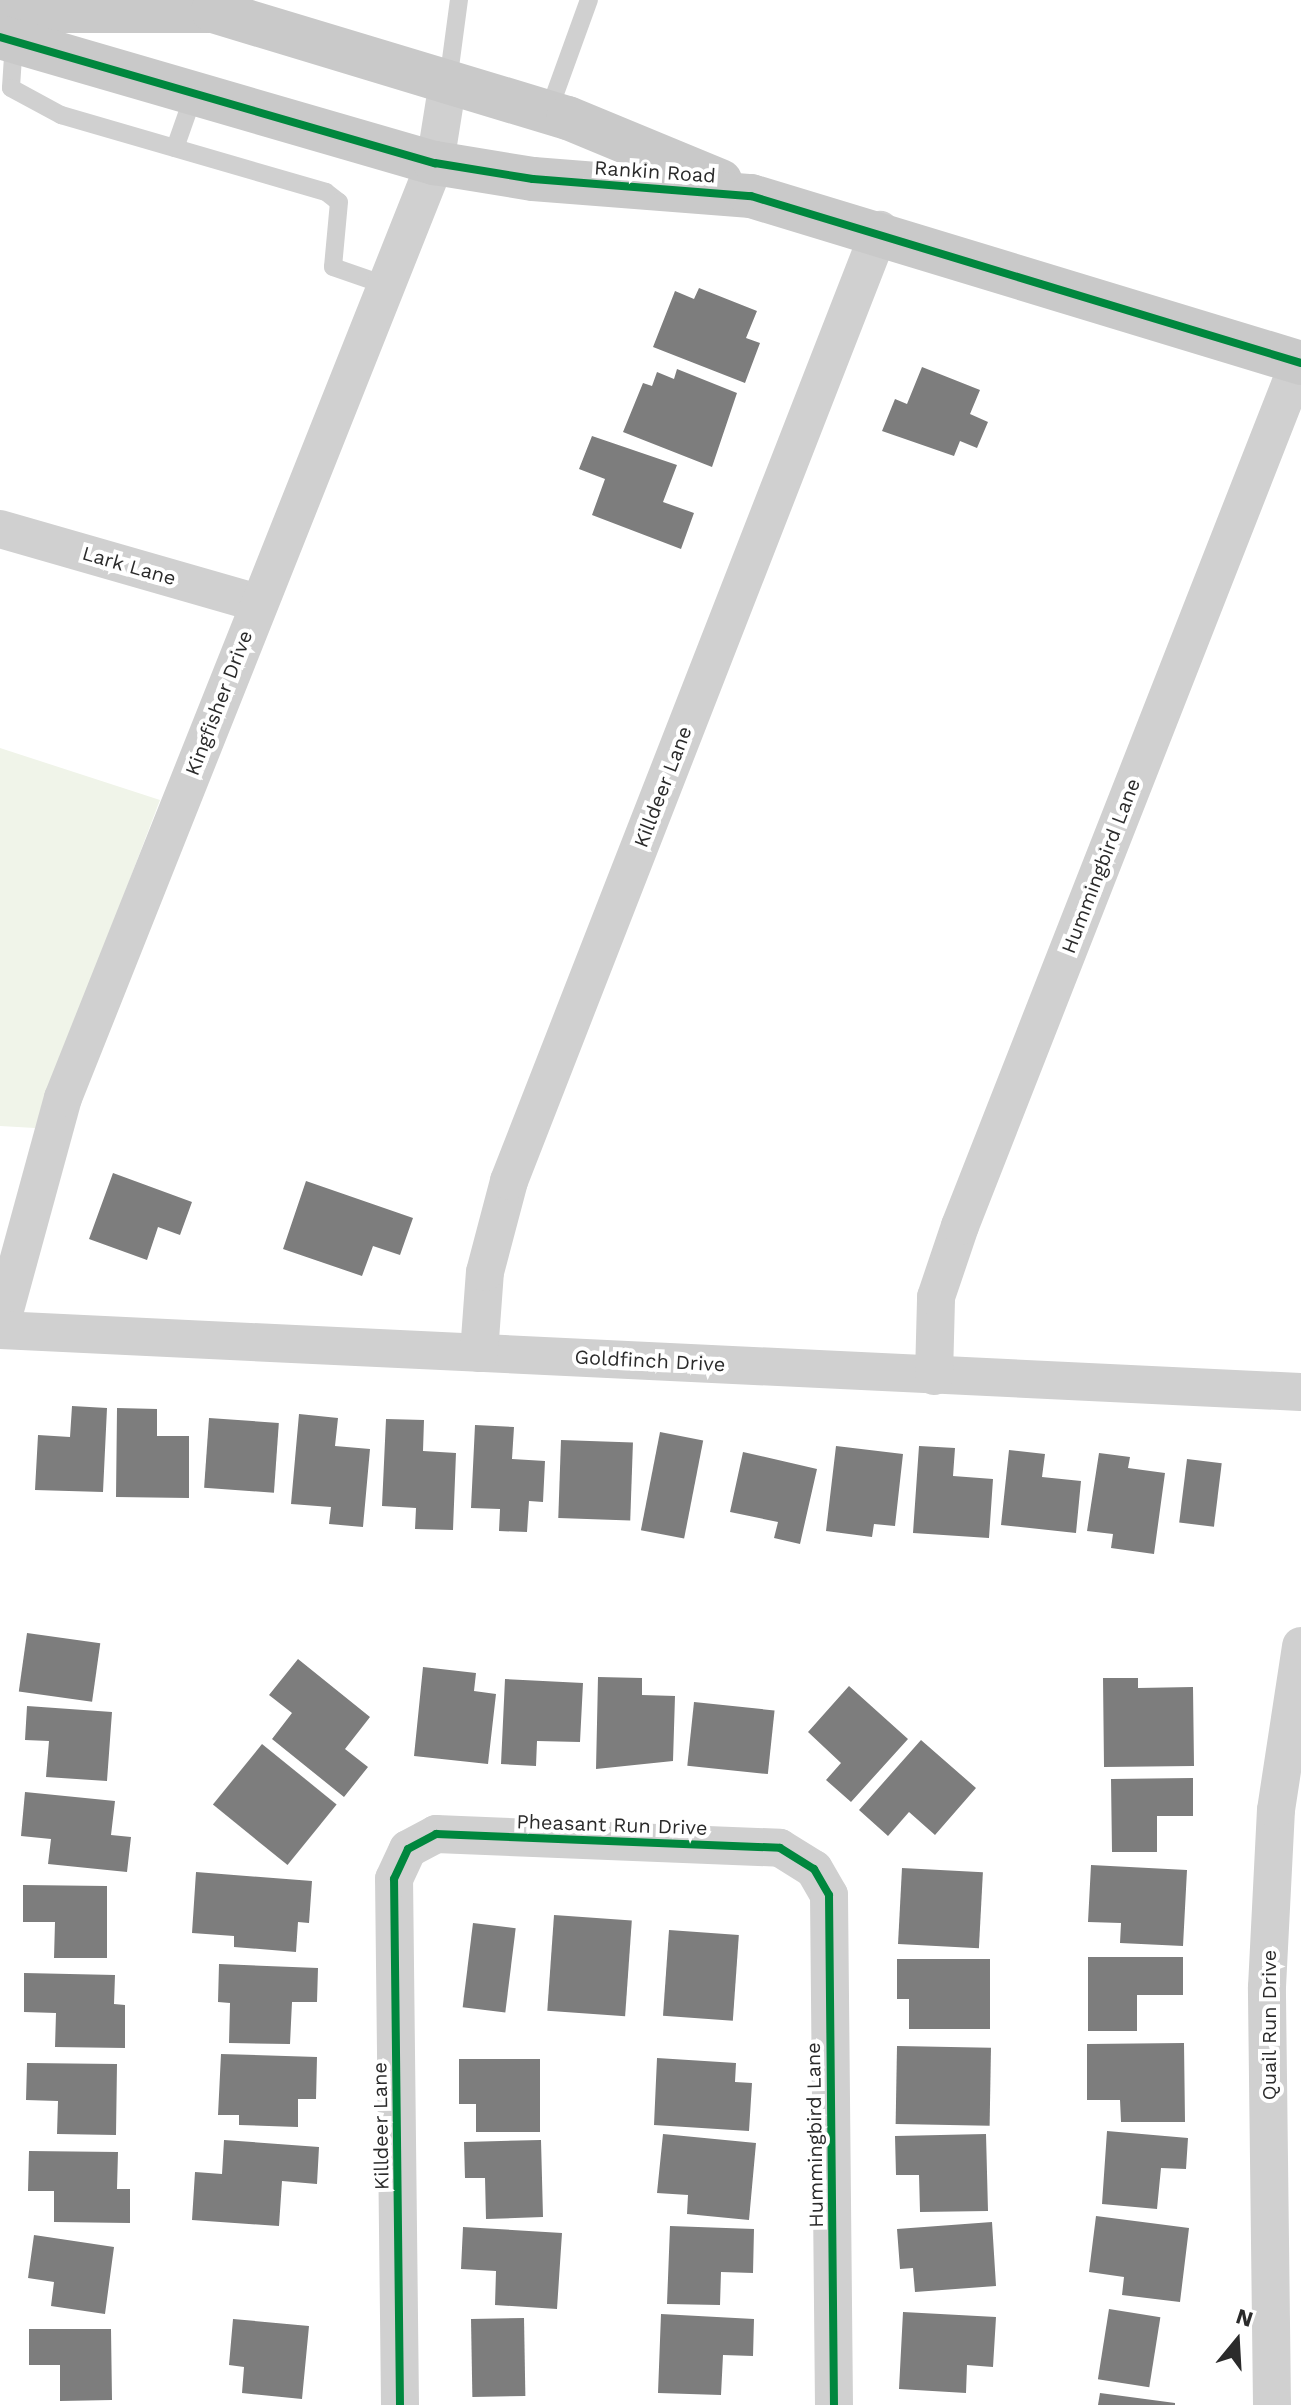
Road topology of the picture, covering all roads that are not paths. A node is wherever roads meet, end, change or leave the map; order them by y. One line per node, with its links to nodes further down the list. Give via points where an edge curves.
1 (459, 0): 4 (lane)
2 (589, 0): 6 (lane)
3 (5, 30): 4 (street, Rankin Road, via 213,11); 5 (street, Rankin Road); 7 (lane, via 11,88 61,115)
4 (448, 82): 6 (street, Rankin Road); 8 (street, Kingfisher Drive)
5 (195, 92): 7 (lane); 8 (street, Rankin Road)
6 (548, 113): 9 (street, Rankin Road)
7 (175, 148): 11 (lane, via 326,192 339,202 333,267)
8 (435, 163): 9 (street, Rankin Road, via 533,179); 11 (street, Kingfisher Drive)
9 (751, 196): 10 (street, Rankin Road)
10 (880, 230): 12 (street, Rankin Road); 16 (street, Killdeer Lane, via 509,1181 485,1272)
11 (385, 285): 14 (street, Kingfisher Drive)
12 (1300, 363): 17 (street, Hummingbird Lane, via 960,1226 936,1297)
13 (0, 529): 14 (street, Lark Lane)
14 (258, 603): 15 (street, Kingfisher Drive, via 63,1098)
15 (0, 1329): 16 (street, Goldfinch Drive)
16 (479, 1353): 17 (street, Goldfinch Drive)
17 (934, 1376): 18 (street, Goldfinch Drive)
18 (1301, 1392)
19 (1301, 1646): 24 (street, Quail Run Drive, via 1276,1810 1267,1987)
20 (408, 1849): 21 (street, Pheasant Run Drive, via 436,1834 765,1848); 22 (street, Killdeer Lane, via 394,1879)
21 (814, 1869): 23 (street, Hummingbird Lane, via 829,1895)
22 (400, 2405)
23 (834, 2405)
24 (1272, 2405)

